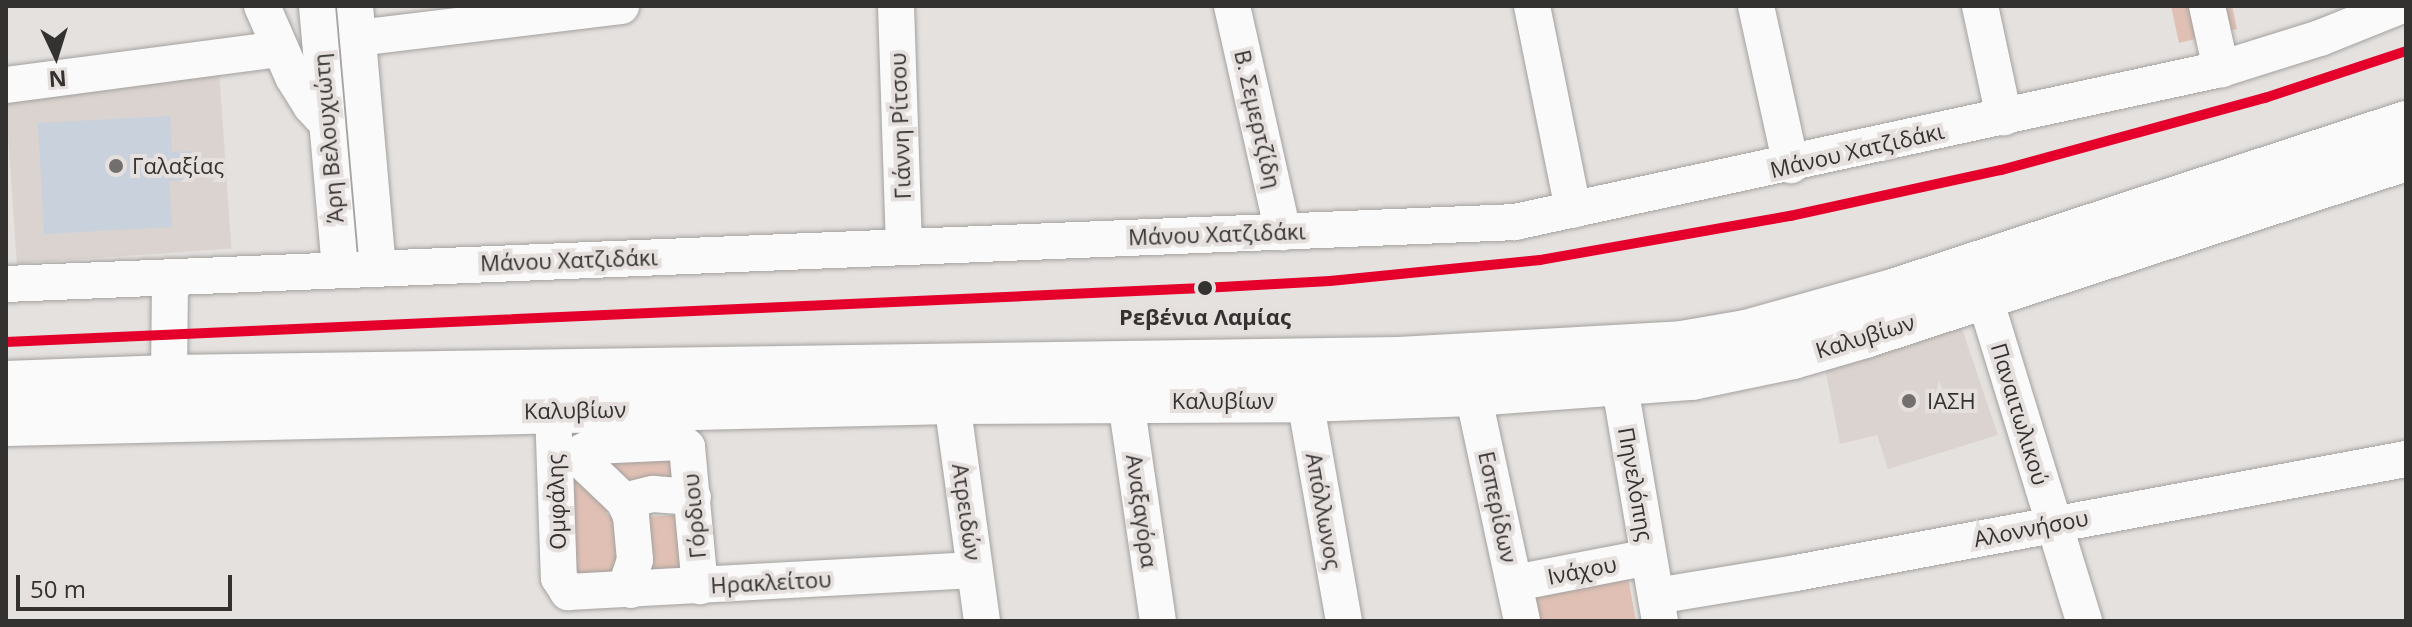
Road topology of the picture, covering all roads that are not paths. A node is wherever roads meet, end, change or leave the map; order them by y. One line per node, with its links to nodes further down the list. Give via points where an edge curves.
1 (262, 6): 12 (street)
2 (317, 6): 16 (street, Άρη Βελουχιώτη)
3 (621, 6): 11 (street)
4 (896, 6): 22 (street, Γιάννη Ρίτσου)
5 (1232, 6): 21 (street, Β. Σεμερτζίδη)
6 (1532, 6): 20 (street)
7 (1756, 6): 19 (street)
8 (1980, 6): 15 (street)
9 (2207, 6): 13 (street)
10 (2400, 6): 13 (street, Μάνου Χατζιδάκι)
11 (357, 22): 23 (street, Άρη Βελουχιώτη)
12 (279, 49): 14 (street); 16 (street)
13 (2221, 69): 15 (street, Μάνου Χατζιδάκι)
14 (6, 85)
15 (2004, 117): 19 (street, Μάνου Χατζιδάκι)
16 (326, 122): 24 (street, Άρη Βελουχιώτη)
17 (2406, 123): 28 (main road, Καλυβίων, via 1995,259)
18 (2406, 159): 27 (main road, Καλυβίων)
19 (1791, 165): 20 (street, Μάνου Χατζιδάκι)
20 (1573, 210): 21 (street, Μάνου Χατζιδάκι, via 1515,222)
21 (1283, 232): 22 (street, Μάνου Χατζιδάκι)
22 (904, 245): 23 (street, Μάνου Χατζιδάκι)
23 (378, 268): 24 (street, Μάνου Χατζιδάκι)
24 (340, 269): 25 (street, Μάνου Χατζιδάκι)
25 (170, 277): 26 (street, Μάνου Χατζιδάκι); 29 (street)
26 (6, 284)
27 (1985, 299): 28 (main road, Καλυβίων, via 1793,357 1692,378); 40 (street, Παναιτωλικού)
28 (1616, 366): 29 (main road, Καλυβίων, via 1399,359); 31 (main road, Καλυβίων); 41 (street, Πηνελόπης)
29 (169, 377): 30 (main road, Καλυβίων)
30 (6, 383)
31 (1473, 394): 32 (main road, Καλυβίων); 43 (street, Εσπερίδων)
32 (1305, 400): 34 (main road, Καλυβίων); 50 (street, Απόλλωνος)
33 (952, 402): 34 (main road, Καλυβίων); 35 (main road, Καλυβίων); 42 (street, Ατρειδών)
34 (1126, 402): 49 (street, Αναξαγόρα)
35 (553, 410): 36 (main road, Καλυβίων); 45 (street, Ομφάλης, via 559,578)
36 (6, 424)
37 (2406, 459): 40 (street, Αλοννήσου)
38 (693, 497): 39 (street, via 653,494); 39 (street, Γόρδιου, via 687,447 681,442 593,446 582,452 585,465); 46 (street, Γόρδιου)
39 (624, 501): 44 (street, via 635,544)
40 (2054, 524): 47 (street, Αλοννήσου, via 1796,573); 52 (street, Παναιτωλικού)
41 (1649, 557): 43 (street, Ινάχου); 47 (street, Πηνελόπης)
42 (974, 570): 46 (street, Ηρακλείτου); 48 (street, Ατρειδών)
43 (1515, 583): 51 (street, Εσπερίδων)
44 (631, 590): 45 (street, Ηρακλείτου); 46 (street, Ηρακλείτου)
45 (568, 592)
46 (681, 598)
47 (1658, 608)
48 (982, 621)
49 (1158, 621)
50 (1344, 621)
51 (1522, 621)
52 (2084, 621)

